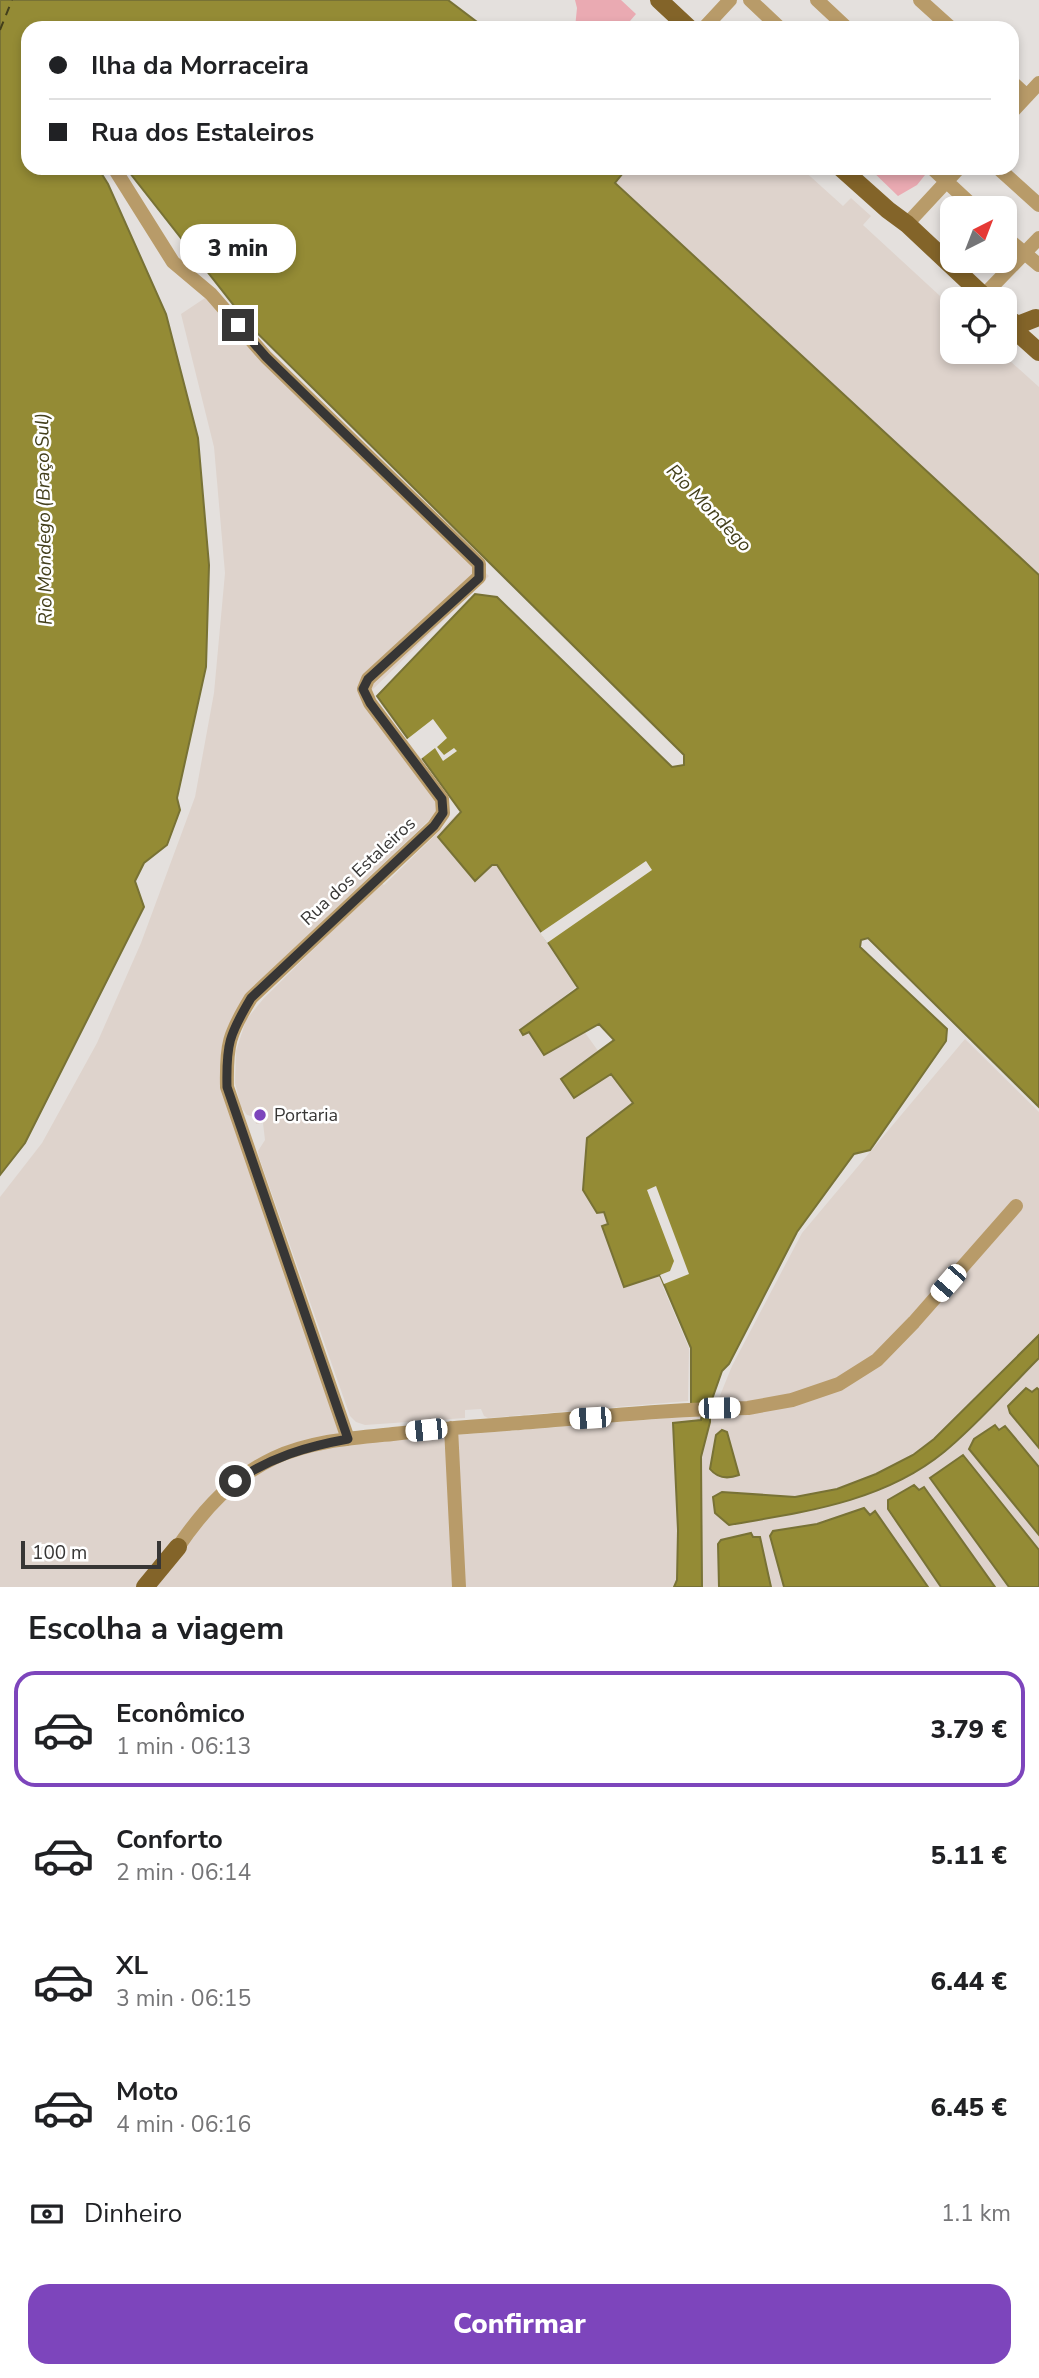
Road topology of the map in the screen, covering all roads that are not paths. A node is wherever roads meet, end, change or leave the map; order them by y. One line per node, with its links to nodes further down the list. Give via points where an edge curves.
1 (659, 0): 6 (main road)
2 (730, 0): 7 (street)
3 (750, 0): 8 (street)
4 (817, 0): 9 (street)
5 (920, 0): 10 (street)
6 (682, 21)
7 (710, 21)
8 (772, 21)
9 (840, 21)
10 (943, 21)
11 (1039, 83): 13 (street)
12 (1019, 89): 13 (street)
13 (1027, 96): 14 (street)
14 (1019, 105)
15 (118, 175): 35 (street, Rua dos Estaleiros, via 173,262 211,293 266,357 479,564 479,578 368,679 363,689 442,799 443,813 251,998 232,1030 226,1058 227,1087)
16 (853, 175): 23 (main road)
17 (940, 175): 20 (street)
18 (953, 175): 20 (street)
19 (1006, 175): 22 (street)
20 (947, 181): 21 (street); 23 (street)
21 (963, 196)
22 (1039, 205)
23 (907, 224): 27 (main road)
24 (1039, 238): 26 (street)
25 (1017, 247): 26 (street)
26 (1034, 262): 28 (street)
27 (973, 287)
28 (1000, 287)
29 (1017, 324): 30 (main road)
30 (1038, 326)
31 (1017, 331): 32 (main road)
32 (1039, 352)
33 (1016, 1206): 34 (street, via 877,1360 839,1384 748,1408)
34 (451, 1428): 35 (street); 39 (street)
35 (348, 1439): 36 (street, via 295,1450 235,1481 210,1504)
36 (178, 1547): 37 (main road); 38 (main road)
37 (145, 1587)
38 (162, 1587)
39 (459, 1587)

